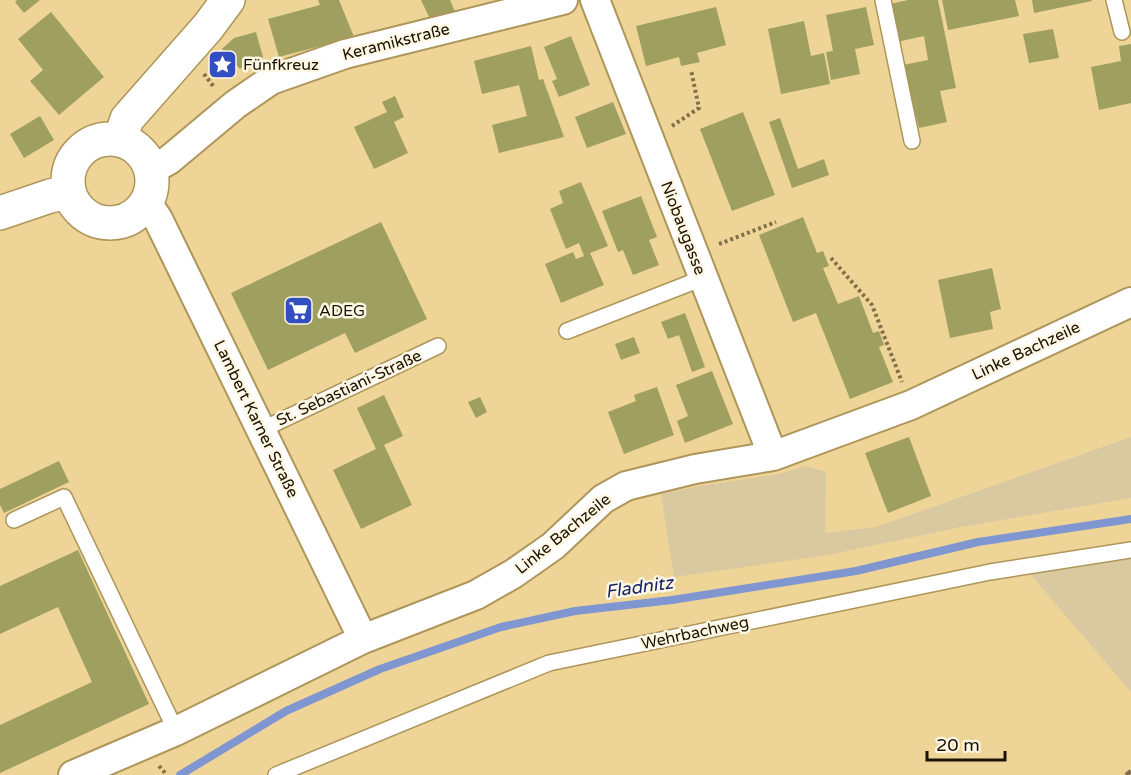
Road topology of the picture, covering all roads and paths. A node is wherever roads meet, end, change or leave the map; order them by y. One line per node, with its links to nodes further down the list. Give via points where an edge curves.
1 (228, 0): 8 (street, via 127,118)
2 (563, 0): 11 (street, Keramikstraße, via 345,54 280,77 236,104 169,160)
3 (595, 0): 9 (street, Niobaugasse)
4 (883, 0): 10 (lane)
5 (1114, 0): 6 (lane)
6 (1122, 32)
7 (691, 70): 9 (path, via 699,108)
8 (120, 140): 11 (street, via 139,151); 12 (street, via 98,140 80,151 69,170)
9 (649, 141): 16 (street, Niobaugasse)
10 (912, 141)
11 (148, 186): 12 (street, via 133,216 115,222 86,216); 21 (street, Lambert Karner Straße, via 158,219)
12 (69, 192): 13 (street)
13 (0, 213)
14 (776, 222): 16 (path)
15 (831, 258): 20 (path, via 872,305)
16 (698, 266): 18 (lane); 22 (street, Niobaugasse)
17 (1131, 302): 20 (street, Linke Bachzeile)
18 (567, 331)
19 (438, 346): 21 (lane, St. Sebastiani-Straße)
20 (911, 405): 22 (street, Linke Bachzeile)
21 (261, 430): 25 (street, Lambert Karner Straße)
22 (773, 456): 25 (street, Linke Bachzeile, via 626,486 603,499 553,546 513,574 476,595)
23 (15, 520): 26 (lane, via 64,497)
24 (1131, 550): 30 (lane, Wehrbachweg, via 990,572 549,663)
25 (363, 639): 26 (street, Linke Bachzeile)
26 (176, 731): 28 (street, Linke Bachzeile)
27 (161, 769): 29 (path)
28 (73, 775)
29 (167, 775)
30 (276, 775)

